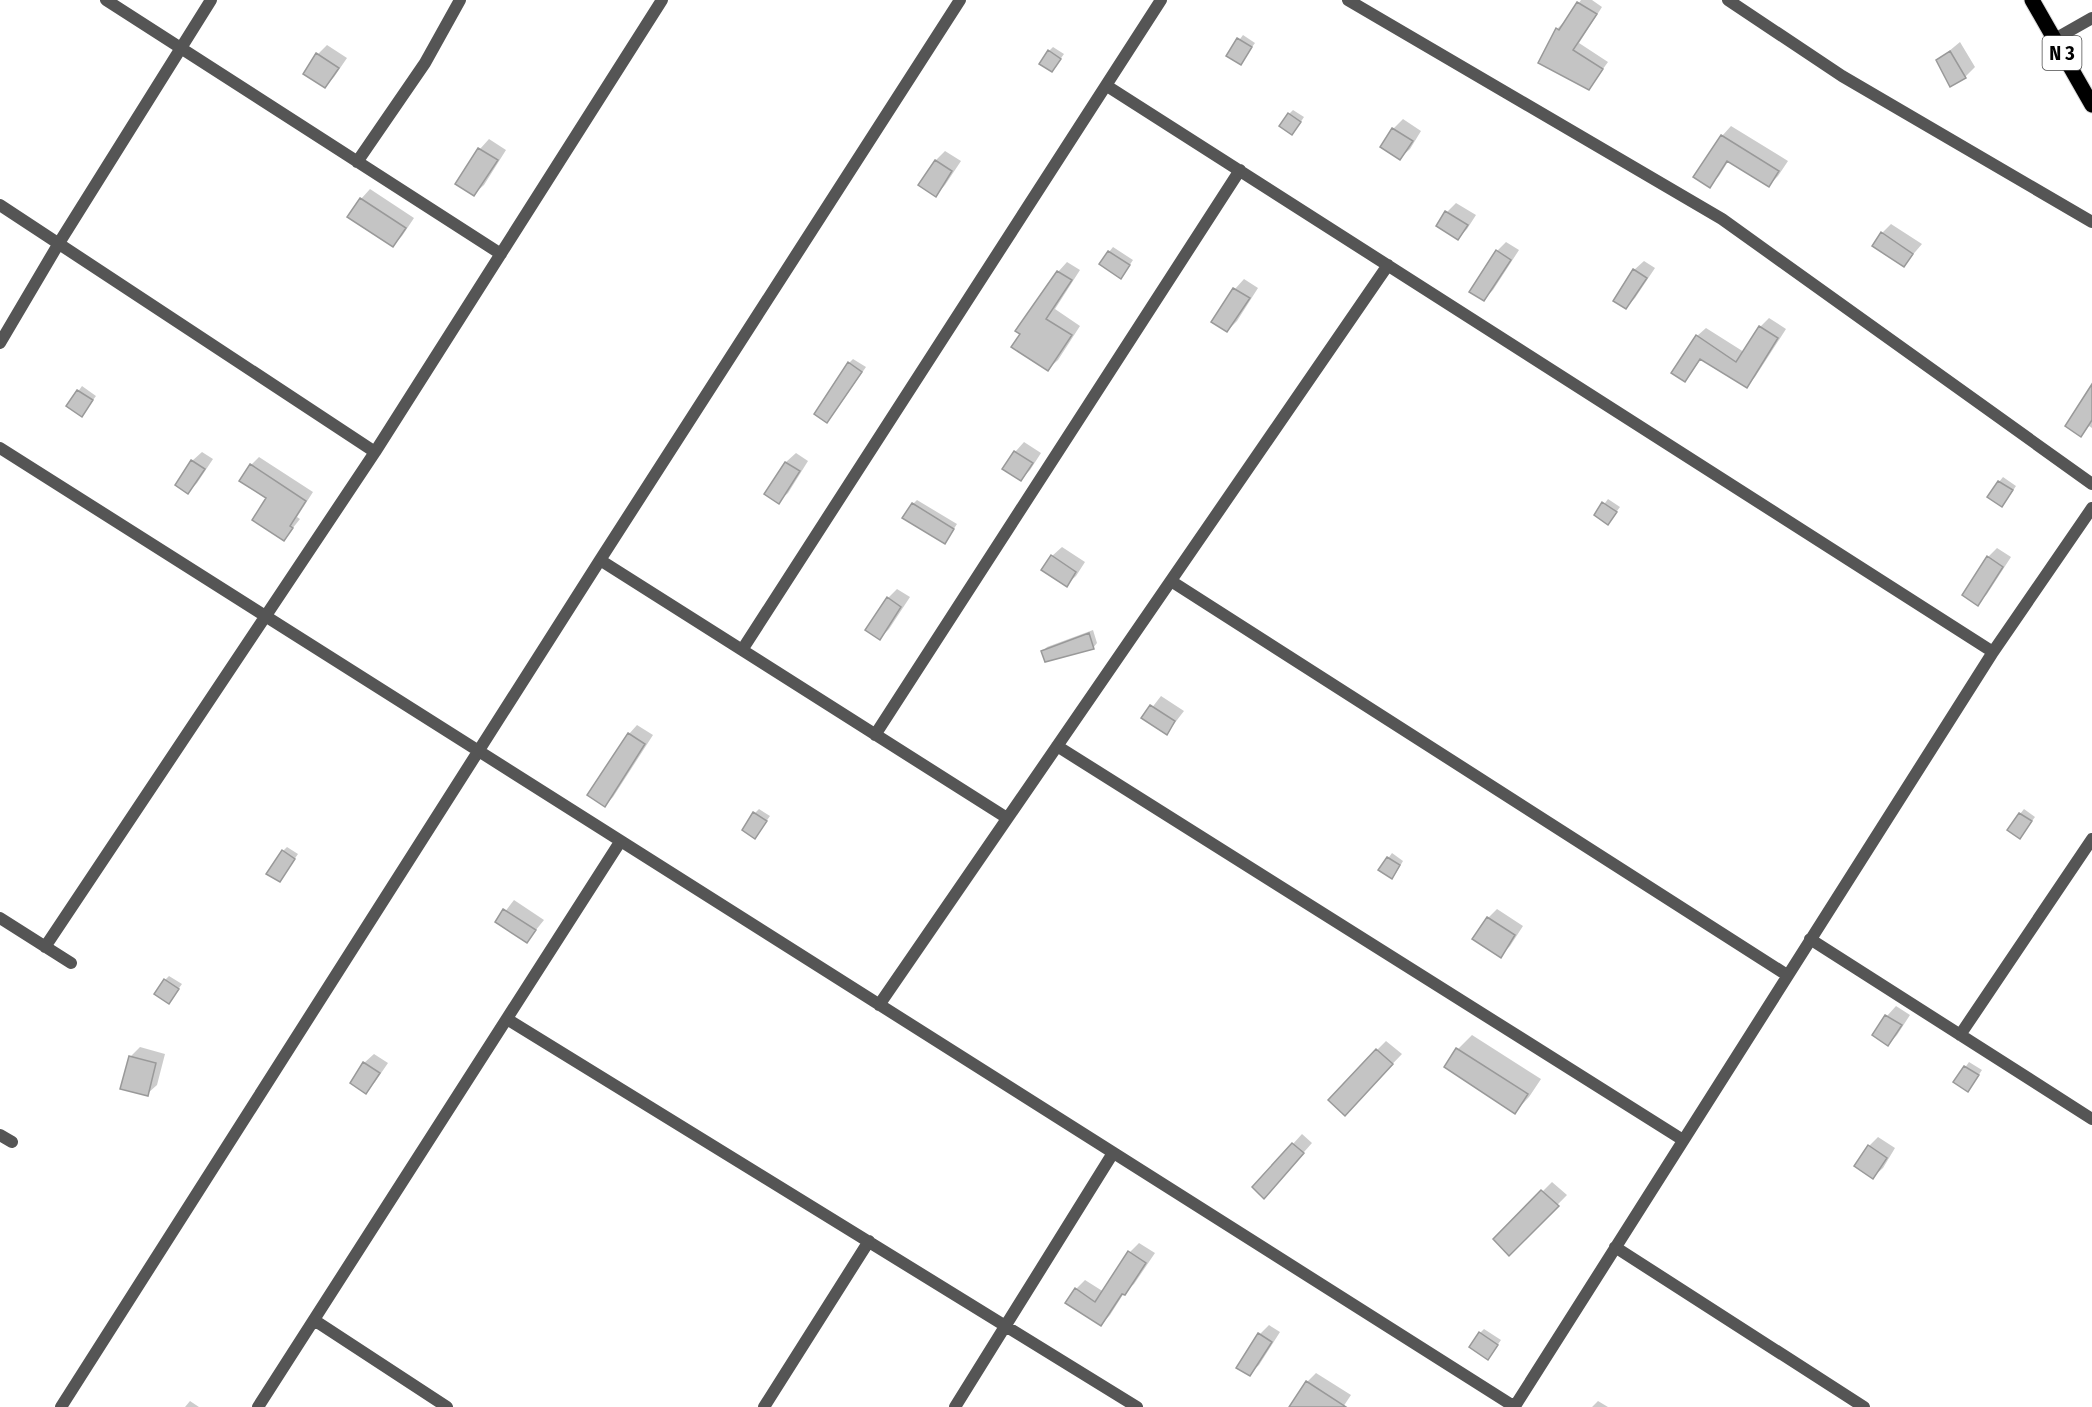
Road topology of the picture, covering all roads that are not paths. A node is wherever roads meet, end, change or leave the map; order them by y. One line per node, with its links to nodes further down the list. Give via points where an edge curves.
1 (106, 0): 12 (street)
2 (211, 0): 12 (street)
3 (460, 0): 15 (street, via 425,63)
4 (662, 0): 20 (street)
5 (960, 0): 27 (street)
6 (1161, 0): 13 (street)
7 (1348, 0): 25 (street, via 1722,219)
8 (1728, 0): 18 (street, via 1842,76)
9 (2032, 0): 11 (main road, N 3)
10 (2092, 18): 11 (street)
11 (2055, 39): 14 (main road, N 3)
12 (181, 48): 15 (street); 19 (street)
13 (1107, 86): 16 (street); 30 (street)
14 (2092, 105)
15 (357, 162): 20 (street)
16 (1240, 170): 21 (street); 32 (street)
17 (0, 205): 19 (street)
18 (2092, 222)
19 (59, 243): 22 (street); 24 (street)
20 (501, 254): 24 (street)
21 (1388, 265): 28 (street); 31 (street)
22 (0, 343)
23 (0, 448): 29 (street)
24 (375, 452): 29 (street)
25 (2092, 484)
26 (2092, 508): 31 (street)
27 (600, 560): 30 (street); 34 (street)
28 (1171, 581): 33 (street); 42 (street)
29 (266, 617): 34 (street); 40 (street)
30 (742, 650): 32 (street)
31 (1993, 652): 39 (street)
32 (875, 735): 35 (street)
33 (1057, 746): 35 (street); 48 (street)
34 (478, 752): 37 (street); 55 (street)
35 (1007, 818): 43 (street)
36 (2092, 839): 45 (street)
37 (620, 842): 43 (street); 44 (street)
38 (0, 918): 40 (street)
39 (1810, 939): 42 (street); 45 (street)
40 (45, 947): 41 (street)
41 (71, 963)
42 (1787, 975): 48 (street)
43 (879, 1005): 50 (street)
44 (507, 1019): 51 (street); 53 (street)
45 (1960, 1035): 46 (street)
46 (2092, 1119)
47 (0, 1135): 49 (street)
48 (1683, 1140): 52 (street)
49 (12, 1142)
50 (1113, 1153): 54 (street); 61 (street)
51 (869, 1241): 54 (street); 58 (street)
52 (1615, 1247): 61 (street); 62 (street)
53 (314, 1320): 56 (street); 57 (street)
54 (1006, 1325): 59 (street); 60 (street)
55 (61, 1407)
56 (258, 1407)
57 (447, 1407)
58 (764, 1407)
59 (955, 1407)
60 (1137, 1407)
61 (1515, 1407)
62 (1864, 1407)

